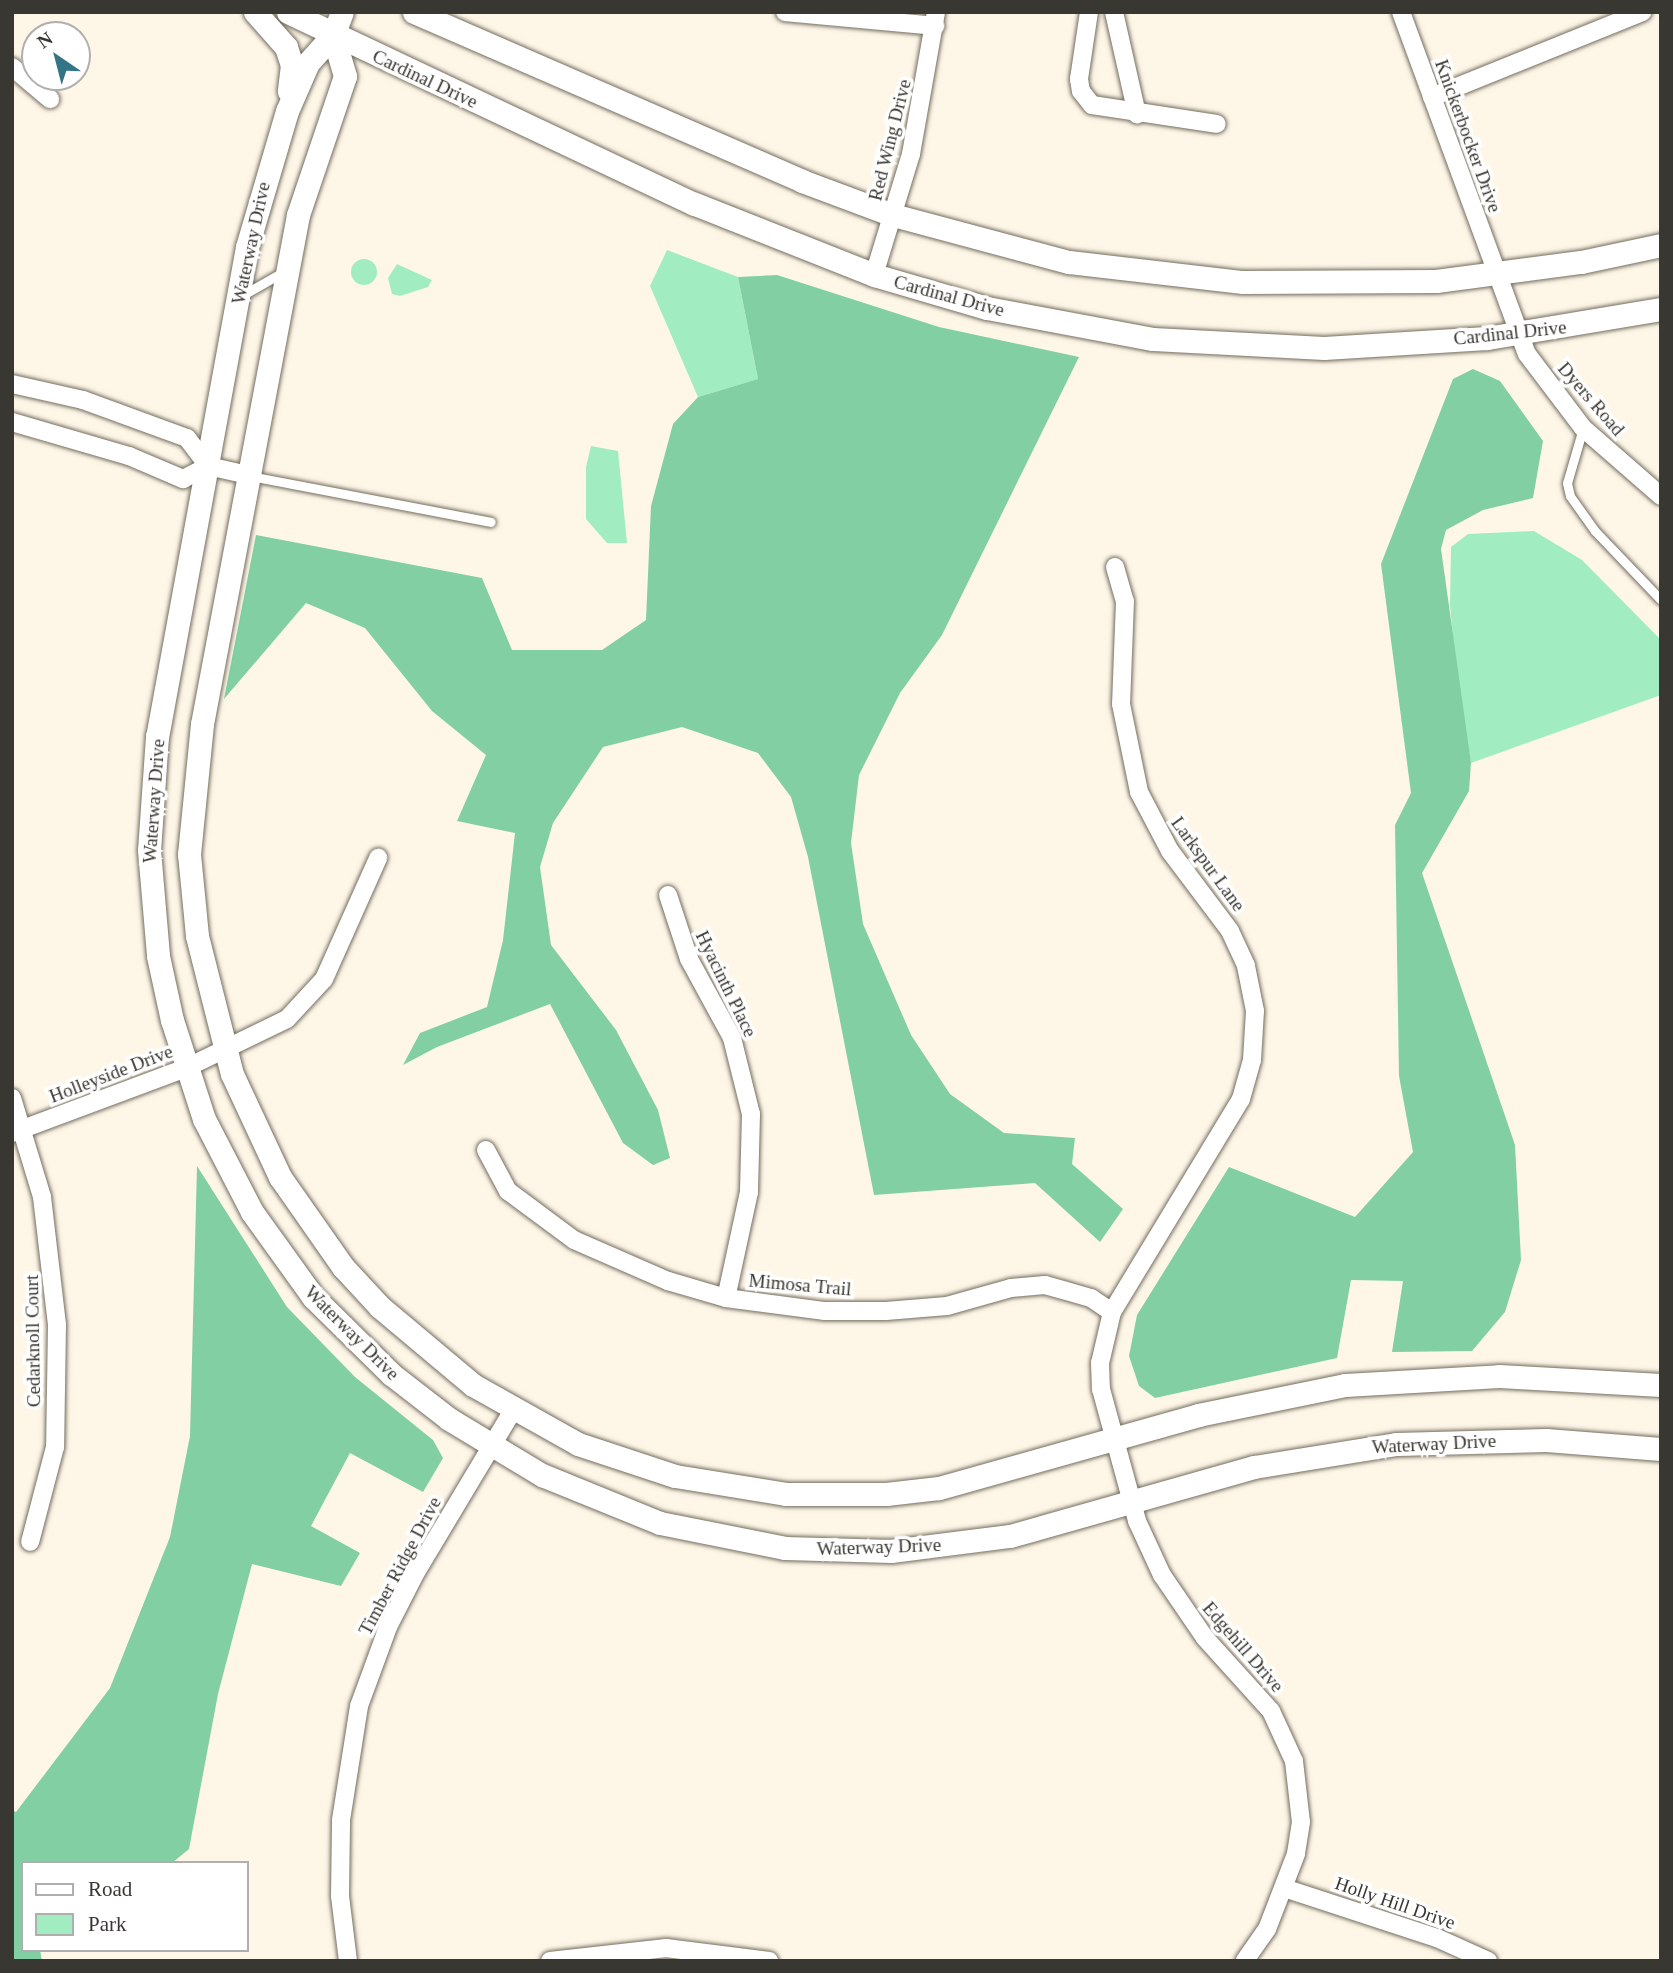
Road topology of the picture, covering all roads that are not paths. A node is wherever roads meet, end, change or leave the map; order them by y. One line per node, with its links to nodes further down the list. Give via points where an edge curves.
1 (255, 12): 15 (main road, via 275,30 290,57)
2 (288, 12): 11 (main road, Cardinal Drive)
3 (342, 12): 11 (main road, Waterway Drive)
4 (414, 12): 18 (main road, via 802,181)
5 (785, 12): 10 (street)
6 (1089, 12): 16 (street, via 1081,91 1092,105)
7 (1114, 12): 16 (street)
8 (1401, 12): 13 (street, Knickerbocker Drive)
9 (1642, 12): 13 (street)
10 (935, 19): 18 (street, Red Wing Drive, via 925,92)
11 (333, 35): 15 (main road, Waterway Drive, via 308,63); 20 (main road, Waterway Drive, via 345,76 307,178); 21 (main road, Cardinal Drive, via 695,204)
12 (12, 67): 14 (street)
13 (1432, 97): 22 (street, Knickerbocker Drive)
14 (50, 99)
15 (287, 111): 23 (main road, Waterway Drive, via 260,191)
16 (1138, 114): 17 (street)
17 (1216, 124)
18 (893, 215): 21 (street, Red Wing Drive); 22 (main road, via 1000,247 1160,275 1329,284)
19 (1661, 245): 22 (main road)
20 (287, 270): 23 (lane); 30 (main road, Waterway Drive)
21 (874, 275): 25 (main road, Cardinal Drive, via 987,308 1153,339 1324,348)
22 (1495, 275): 25 (street, Dyers Road)
23 (239, 297): 29 (main road, Waterway Drive)
24 (1661, 309): 25 (main road, Cardinal Drive)
25 (1517, 334): 28 (street, Dyers Road, via 1534,365)
26 (12, 384): 29 (street, via 83,400 187,438)
27 (12, 422): 29 (street, via 95,445 183,479)
28 (1583, 428): 31 (street, Dyers Road); 34 (lane, via 1567,483 1570,496 1595,531)
29 (208, 466): 30 (street); 38 (main road, Waterway Drive, via 157,736 150,804 151,907 158,956)
30 (248, 475): 32 (lane); 37 (main road, Waterway Drive, via 202,724 189,853 197,936)
31 (1661, 496)
32 (491, 522)
33 (1115, 567): 43 (street, Larkspur Lane, via 1125,601 1121,704 1139,792 1170,851 1230,931 1250,981 1255,1032 1249,1075 1232,1118)
34 (1661, 600)
35 (378, 858): 37 (street, Holleyside Drive, via 324,979 308,1000 269,1031)
36 (668, 895): 42 (street, Hyacinth Place, via 689,959 732,1038 751,1114 749,1192)
37 (224, 1051): 38 (street, Holleyside Drive); 45 (main road, Waterway Drive, via 280,1177 343,1266 429,1352)
38 (186, 1068): 40 (street, Holleyside Drive); 47 (main road, Waterway Drive, via 220,1155 252,1212 313,1297 391,1374)
39 (12, 1098): 40 (street, Cedarknoll Court)
40 (17, 1132): 50 (street, Cedarknoll Court, via 42,1197 57,1325 55,1447)
41 (486, 1150): 42 (street, Mimosa Trail, via 508,1191 574,1240 657,1277)
42 (726, 1298): 43 (street, Mimosa Trail, via 825,1311 886,1311 947,1306 1011,1288 1045,1285 1091,1298)
43 (1112, 1312): 46 (street, Larkspur Lane, via 1100,1363)
44 (1661, 1385): 46 (main road, Waterway Drive, via 1499,1376 1412,1378 1263,1400)
45 (513, 1410): 46 (main road, Waterway Drive, via 621,1460 697,1480 786,1494 939,1488); 47 (street, Timber Ridge Drive)
46 (1114, 1440): 49 (street, Edgehill Drive)
47 (492, 1447): 49 (main road, Waterway Drive, via 616,1507 716,1537 785,1548 891,1551 951,1546 1010,1536); 52 (street, Timber Ridge Drive, via 388,1627 359,1706 341,1820 340,1896)
48 (1661, 1449): 49 (main road, Waterway Drive, via 1546,1440 1396,1444 1254,1467)
49 (1131, 1501): 51 (street, Edgehill Drive, via 1147,1545 1184,1611 1252,1686 1283,1732 1294,1761 1301,1822)
50 (30, 1542)
51 (1287, 1889): 55 (street, Edgehill Drive); 56 (street, Holly Hill Drive, via 1437,1938)
52 (348, 1961)
53 (550, 1961): 54 (street, via 666,1948)
54 (769, 1961)
55 (1245, 1961)
56 (1488, 1961)

